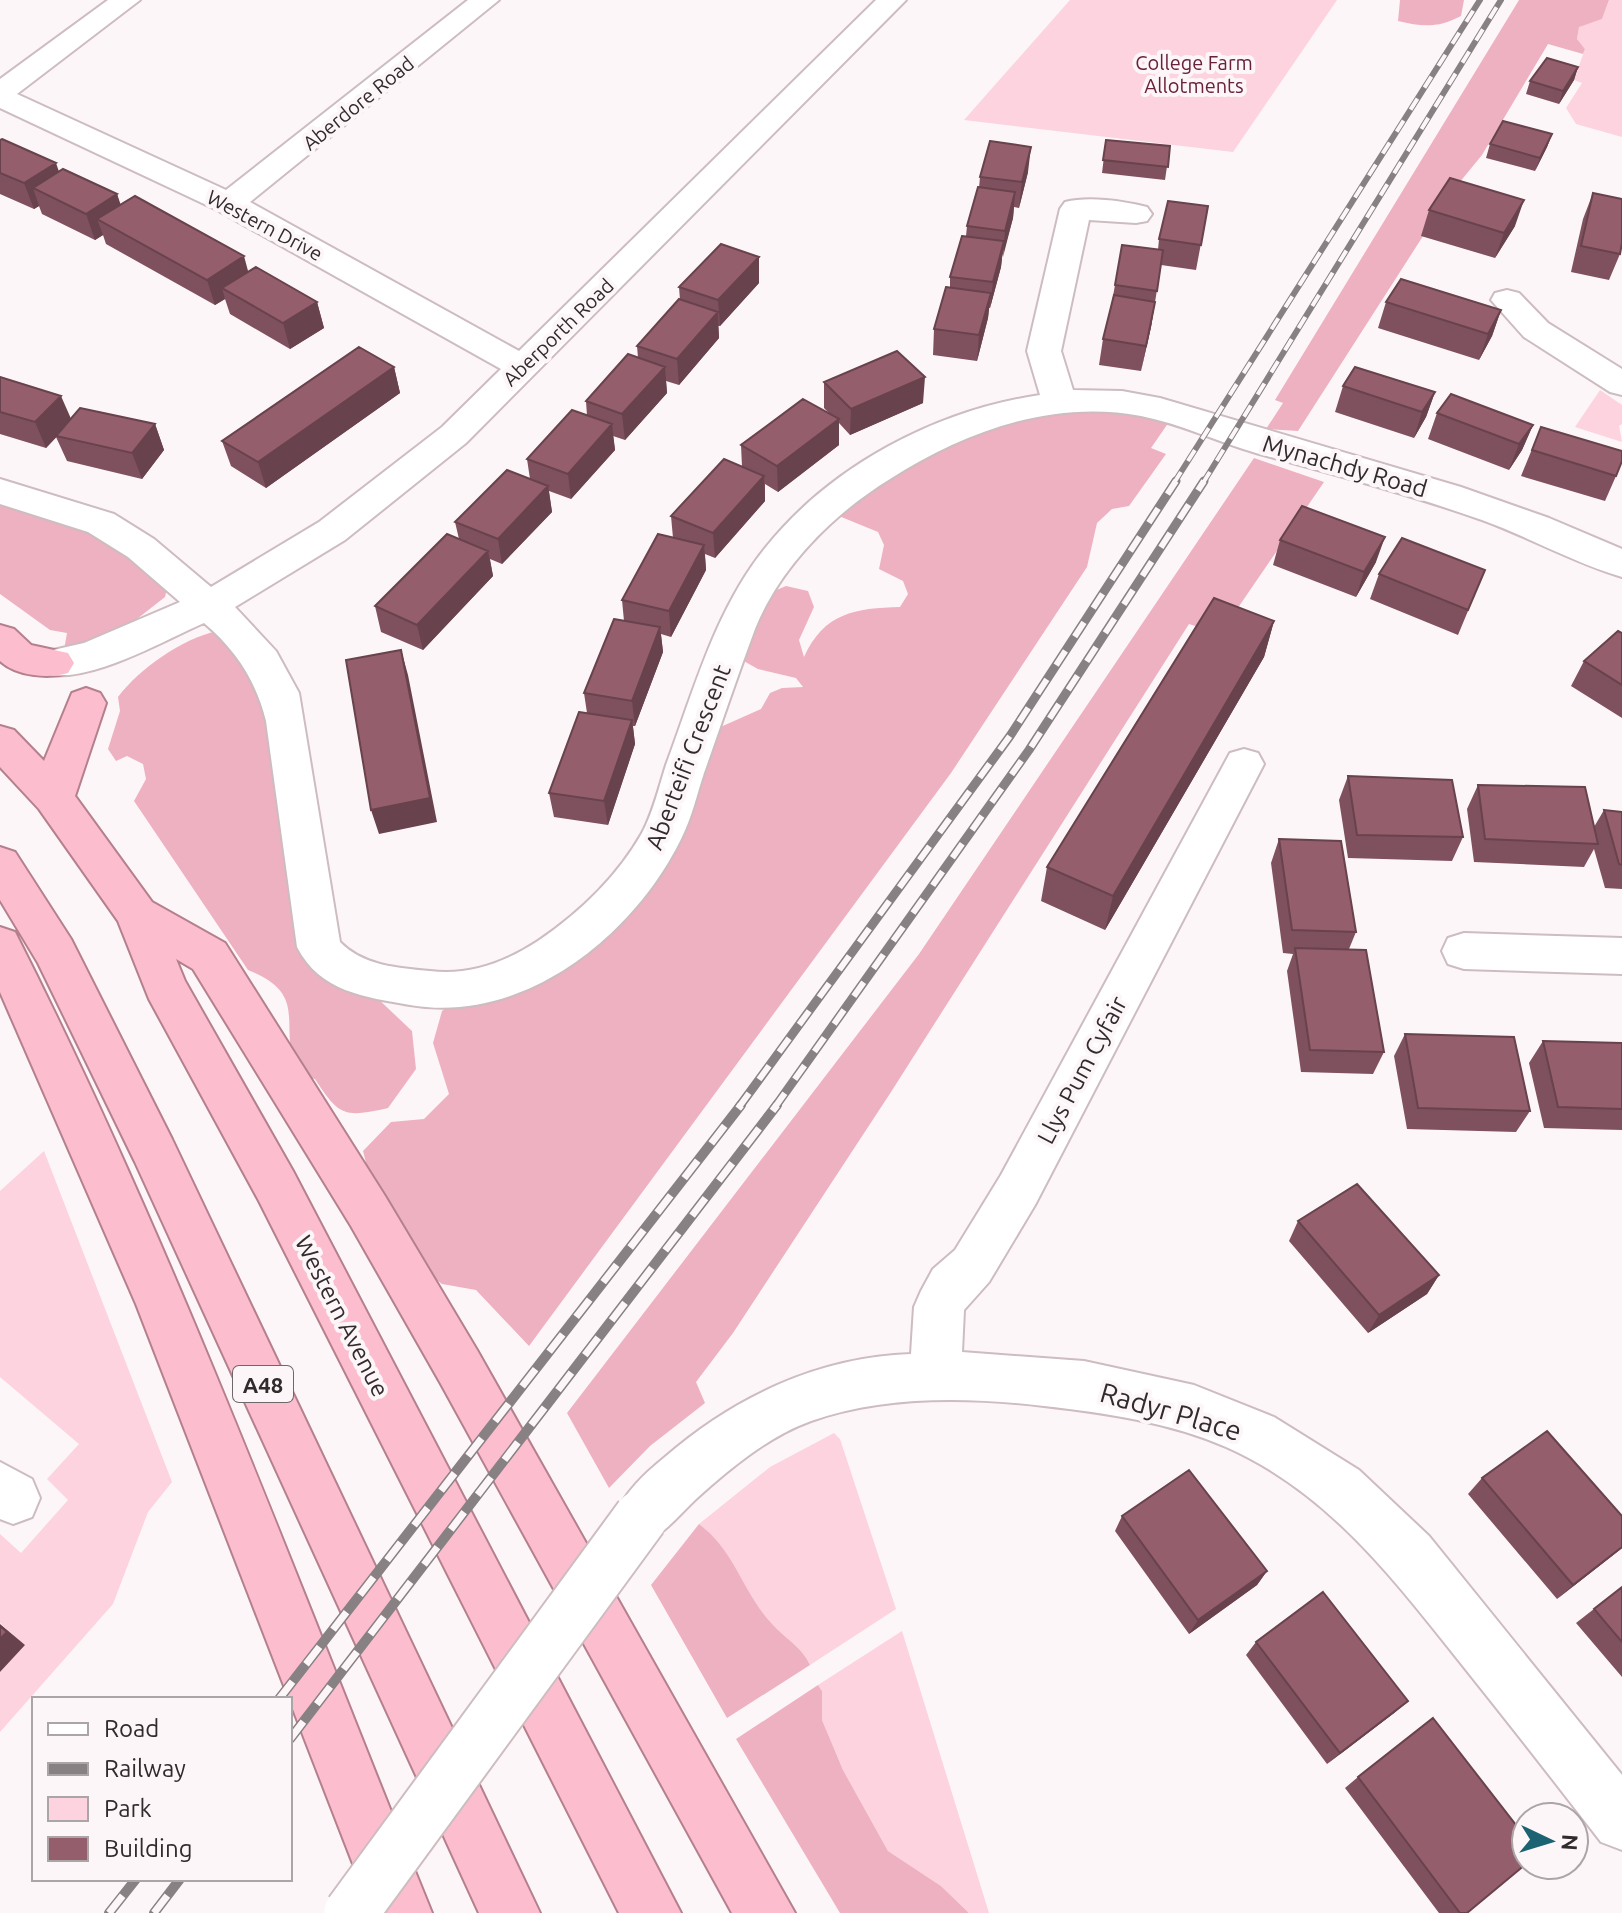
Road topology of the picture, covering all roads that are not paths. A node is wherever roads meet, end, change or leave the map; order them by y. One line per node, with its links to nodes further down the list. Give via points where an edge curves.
1 (126, 0): 4 (street)
2 (485, 0): 5 (street, Aberdore Road)
3 (892, 0): 8 (street, Aberporth Road)
4 (0, 95): 5 (street, Western Drive)
5 (228, 203): 8 (street, Western Drive)
6 (1136, 214): 10 (street, via 1076,209 1044,351)
7 (1507, 300): 9 (street, via 1536,330)
8 (523, 367): 13 (street, Aberporth Road, via 407,474)
9 (1622, 384)
10 (1060, 403): 12 (street, Mynachdy Road, via 1100,400 1169,410 1268,445 1474,504); 13 (street, Aberteifi Crescent, via 999,414 916,446 860,480 810,524 762,579 738,620 663,834 646,865 618,900 554,954 475,987 442,991 372,980 326,959 313,921 279,693 262,661)
11 (0, 491): 13 (street, Aberteifi Crescent, via 122,533)
12 (1622, 564)
13 (209, 617): 15 (street, Aberporth Road); 16 (street, Aberporth Road, via 95,688)
14 (0, 639): 15 (highway, via 20,657)
15 (54, 663)
16 (86, 703): 19 (highway)
17 (0, 741): 19 (highway, Western Avenue)
18 (1244, 764): 25 (street, Llys Pum Cyfair, via 1018,1190 972,1266 951,1285 939,1307)
19 (54, 798): 21 (highway, Western Avenue)
20 (0, 864): 29 (highway, A48, via 55,952 155,1154)
21 (137, 914): 30 (highway, Western Avenue, via 165,986 276,1186); 31 (highway, via 209,956 459,1367)
22 (0, 945): 28 (highway, via 151,1283)
23 (1464, 951): 24 (street)
24 (1622, 956)
25 (935, 1375): 26 (street, Radyr Place, via 1058,1383 1153,1400 1238,1426 1298,1460 1370,1513 1440,1592); 27 (street, Radyr Place, bridge, via 833,1389 783,1407 710,1452 670,1485 641,1517)
26 (1622, 1821)
27 (351, 1913)
28 (402, 1913)
29 (510, 1913)
30 (651, 1913)
31 (765, 1913)

